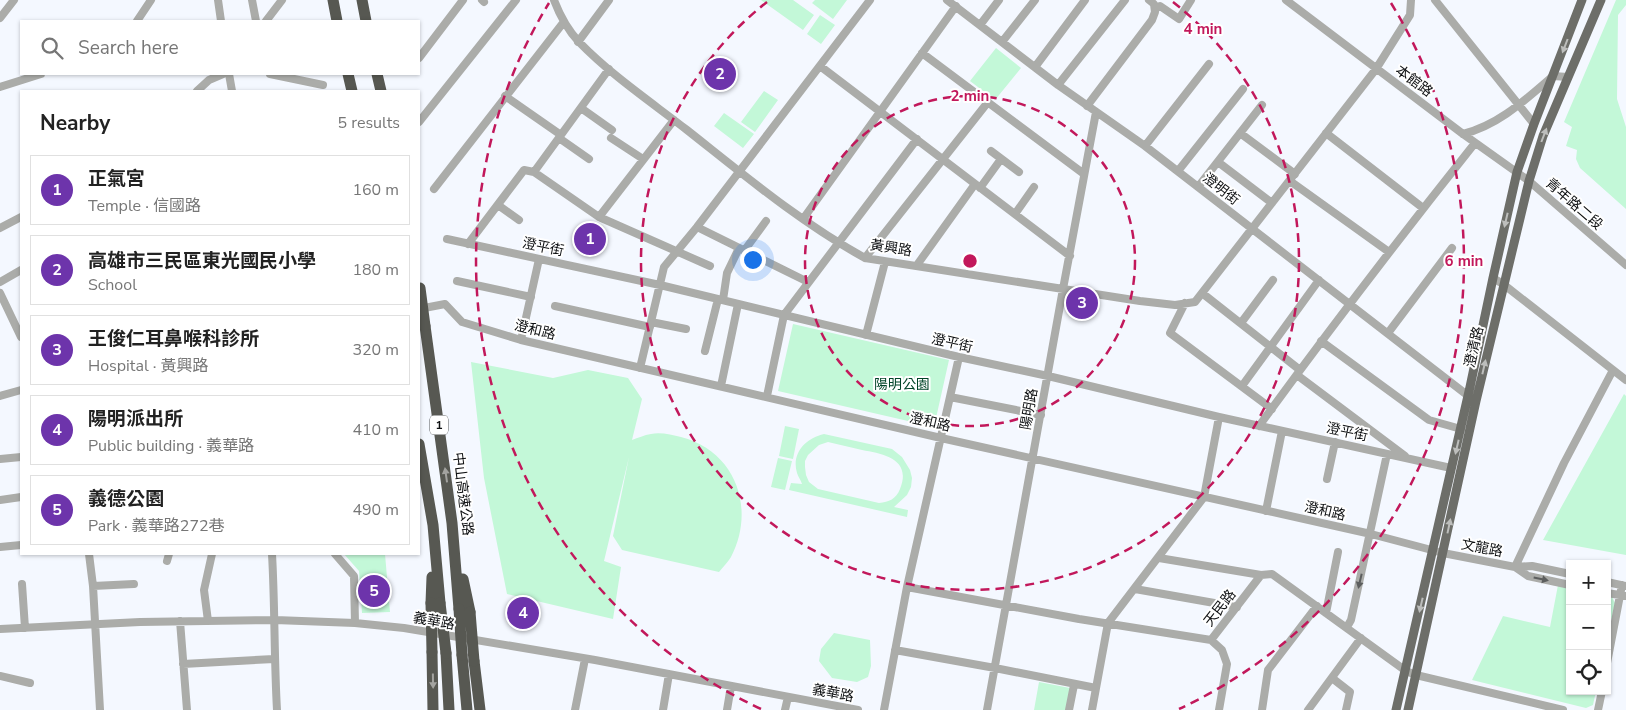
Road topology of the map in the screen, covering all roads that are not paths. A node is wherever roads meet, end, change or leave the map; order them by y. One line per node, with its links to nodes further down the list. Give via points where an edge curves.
1 (14, 0): 26 (street)
2 (152, 0): 27 (street)
3 (218, 0): 28 (street)
4 (252, 0): 29 (street)
5 (282, 0): 30 (street)
6 (333, 0): 31 (highway)
7 (362, 0): 32 (highway)
8 (463, 0): 38 (street)
9 (516, 0): 69 (street)
10 (554, 0): 33 (street, 黃興路)
11 (609, 0): 35 (street)
12 (870, 0): 40 (street)
13 (948, 0): 25 (street, 澄明街)
14 (999, 0): 34 (street)
15 (1035, 0): 36 (street)
16 (1085, 0): 41 (street)
17 (1124, 0): 53 (street)
18 (1192, 0): 24 (street, via 1179,19)
19 (1286, 0): 43 (street, 本館路)
20 (1411, 0): 43 (street, 黃興路, via 1410,15)
21 (1435, 0): 64 (street)
22 (1582, 0): 50 (main road, 澄清路, one-way to 50)
23 (1601, 0): 51 (main road, 澄清路)
24 (1154, 3): 63 (street, via 1152,20)
25 (956, 6): 34 (street, 澄明街); 37 (street)
26 (0, 18)
27 (138, 20)
28 (221, 20)
29 (256, 20)
30 (267, 20)
31 (337, 20)
32 (366, 20)
33 (563, 23): 35 (street, 黃興路); 60 (street)
34 (980, 25): 36 (street, 澄明街)
35 (578, 42): 42 (street, 黃興路)
36 (1002, 42): 41 (street, 澄明街)
37 (922, 53): 61 (street); 66 (street)
38 (420, 57)
39 (1208, 64): 77 (street)
40 (820, 66): 66 (street); 84 (street)
41 (1035, 67): 53 (street, 澄明街)
42 (610, 69): 65 (street); 68 (street, 黃興路)
43 (1376, 69): 72 (street, 黃興路); 73 (street, 本館路)
44 (38, 75): 54 (street)
45 (221, 75): 56 (street)
46 (229, 75): 57 (street)
47 (275, 75): 52 (street)
48 (348, 75): 58 (highway)
49 (377, 75): 59 (highway)
50 (1553, 76): 51 (street); 64 (street); 70 (main road, 澄清路)
51 (1568, 77): 91 (main road, 澄清路, one-way to 51)
52 (324, 85)
53 (1058, 85): 63 (street, 澄明街)
54 (0, 87)
55 (1243, 89): 85 (street)
56 (198, 90)
57 (232, 90)
58 (352, 90)
59 (381, 90)
60 (505, 96): 74 (street); 95 (street)
61 (988, 102): 82 (street); 89 (street)
62 (1262, 105): 71 (street)
63 (1087, 106): 67 (street, 澄明街)
64 (1520, 106): 70 (street); 73 (street, via 1479,130)
65 (581, 108): 74 (street); 80 (street)
66 (880, 111): 75 (street); 102 (street)
67 (1096, 112): 77 (street, 澄明街); 89 (street, 陽明路)
68 (674, 120): 80 (street); 84 (street, 黃興路)
69 (420, 121)
70 (1534, 124): 88 (main road, 澄清路)
71 (1240, 133): 83 (street); 90 (street)
72 (1326, 133): 90 (street, 黃興路); 98 (street)
73 (1463, 134): 76 (street, 本館路)
74 (560, 137): 79 (street); 86 (street)
75 (916, 139): 82 (street); 109 (street)
76 (1475, 143): 88 (street, 本館路); 98 (street)
77 (1145, 146): 85 (street, 澄明街)
78 (991, 151): 81 (street)
79 (589, 159)
80 (643, 159): 100 (street)
81 (1001, 159): 87 (street); 92 (street)
82 (943, 160): 92 (street); 116 (street)
83 (1218, 162): 94 (street); 96 (street)
84 (739, 171): 102 (street, 黃興路); 106 (street)
85 (1178, 171): 94 (street, 澄明街)
86 (534, 172): 97 (street, via 524,170); 100 (street)
87 (1019, 172)
88 (1517, 172): 91 (street, 本館路); 123 (main road, 澄清路, one-way to 123)
89 (1084, 174): 115 (street, 陽明路)
90 (1293, 178): 96 (street, 黃興路); 114 (street)
91 (1528, 181): 120 (street, 青年路二段); 129 (main road, 澄清路)
92 (978, 186): 99 (street); 119 (street)
93 (1034, 187): 99 (street)
94 (1198, 187): 107 (street, 澄明街)
95 (434, 189)
96 (1272, 203): 107 (street, 黃興路)
97 (498, 205): 103 (street); 110 (street)
98 (1423, 208): 114 (street)
99 (1014, 214): 115 (street)
100 (599, 217): 113 (street)
101 (20, 218): 105 (street)
102 (803, 219): 109 (street, 黃興路)
103 (519, 220)
104 (766, 221): 112 (street)
105 (0, 228)
106 (697, 228): 112 (street); 113 (street)
107 (1252, 228): 125 (street, 澄明街); 134 (street, 黃興路)
108 (447, 239): 110 (street, 澄平街)
109 (838, 243): 116 (street, 黃興路); 128 (street)
110 (468, 244): 117 (street, 澄平街)
111 (1452, 248): 146 (street)
112 (741, 250): 128 (street); 136 (street, via 727,273)
113 (677, 251): 121 (street); 130 (street, via 664,267)
114 (1389, 252): 139 (street)
115 (1070, 256): 131 (street, 陽明路)
116 (865, 258): 118 (street, 黃興路)
117 (539, 259): 130 (street, 澄平街); 135 (street)
118 (885, 262): 119 (street, 黃興路); 148 (street)
119 (917, 265): 131 (street, 黃興路)
120 (1626, 265)
121 (710, 266)
122 (20, 271): 127 (street)
123 (1493, 278): 129 (street); 165 (main road, 澄清路)
124 (1273, 280): 143 (street)
125 (1319, 280): 139 (street, 澄明街); 151 (street)
126 (457, 281): 135 (street)
127 (0, 282)
128 (808, 282): 142 (street)
129 (1503, 284): 155 (street); 165 (main road, 澄清路, one-way to 129)
130 (660, 285): 136 (street, 澄平街); 144 (street)
131 (1063, 289): 137 (street, 黃興路, via 1140,301); 157 (street, 陽明路)
132 (0, 293): 147 (street)
133 (420, 293): 213 (highway, 中山高速公路 / 1, one-way to 133, bridge)
134 (1202, 293): 137 (street, 黃興路, via 1195,302); 143 (street)
135 (531, 298): 149 (street)
136 (720, 299): 138 (street, 澄平街); 152 (street)
137 (1185, 303): 160 (street, via 1170,333)
138 (738, 304): 142 (street, 澄平街); 159 (street)
139 (1350, 304): 146 (street, 澄明街); 150 (street)
140 (555, 306): 144 (street)
141 (420, 309): 149 (street, 澄和路, via 445,304 462,322)
142 (784, 315): 148 (street, 澄平街); 163 (street)
143 (1241, 323): 151 (street)
144 (650, 324): 145 (street); 154 (street)
145 (686, 329)
146 (1388, 333): 165 (street, 澄明街)
147 (20, 335)
148 (866, 335): 153 (street, 澄平街)
149 (521, 340): 154 (street, 澄和路)
150 (1321, 341): 156 (street); 170 (street, via 1429,420)
151 (1271, 347): 156 (street); 160 (street)
152 (705, 352)
153 (959, 358): 157 (street, 澄平街); 164 (street)
154 (640, 368): 159 (street, 澄和路)
155 (1613, 370): 158 (street); 197 (street)
156 (1298, 372): 166 (street); 178 (street)
157 (1048, 376): 167 (street, 陽明路); 168 (street, 澄平街)
158 (1626, 380)
159 (721, 386): 163 (street, 澄和路)
160 (1242, 386): 166 (street)
161 (20, 390): 162 (street)
162 (0, 396)
163 (767, 396): 172 (street, 澄和路)
164 (950, 397): 167 (street); 172 (street)
165 (1472, 398): 170 (main road, 澄清路); 191 (main road, 澄清路, one-way to 165)
166 (1272, 409): 169 (street)
167 (1040, 415): 177 (street, 陽明路)
168 (1219, 417): 169 (street, 澄平街); 183 (street)
169 (1260, 426): 171 (street, 澄平街)
170 (1461, 429): 180 (main road, 澄清路, one-way to 180)
171 (1282, 431): 173 (street, 澄平街); 185 (street)
172 (941, 438): 177 (street, 澄和路); 206 (street)
173 (1335, 442): 175 (street, 澄平街); 181 (street)
174 (420, 450): 209 (highway, 1, via 433,525)
175 (1388, 454): 178 (street, 澄平街); 186 (street)
176 (20, 456): 179 (street)
177 (1033, 458): 183 (street, 澄和路); 210 (street, 陽明路)
178 (1409, 458): 180 (street, 澄平街)
179 (0, 459)
180 (1452, 468): 189 (main road, 澄清路)
181 (1327, 479)
182 (20, 497): 184 (street)
183 (1204, 497): 185 (street, 澄和路); 196 (street)
184 (0, 500)
185 (1266, 511): 186 (street, 澄和路)
186 (1371, 534): 189 (street, 澄和路); 221 (street, one-way to 221, via 1351,620)
187 (0, 546): 188 (street)
188 (20, 546)
189 (1433, 550): 191 (street, 澄和路); 232 (main road, 澄清路, one-way to 232)
190 (1338, 552): 214 (street)
191 (1443, 553): 197 (street, 文龍路); 234 (main road, 澄清路)
192 (89, 555): 204 (street)
193 (212, 555): 217 (street, via 204,590)
194 (272, 555): 215 (street)
195 (336, 555): 218 (street, via 354,576)
196 (1159, 558): 199 (street); 207 (street)
197 (1515, 567): 198 (street, 文龍路, via 1532,566); 203 (street, 文龍路, one-way to 203, via 1528,576)
198 (1566, 573)
199 (1261, 576): 211 (street, via 1272,574); 212 (street, 天民路)
200 (1611, 583): 205 (street)
201 (22, 584): 222 (street)
202 (134, 584): 204 (street)
203 (1566, 584)
204 (93, 586): 220 (street)
205 (1624, 586): 208 (street)
206 (907, 587): 210 (street, 天民路); 226 (street)
207 (1135, 589): 212 (street); 219 (street)
208 (1623, 596): 227 (street)
209 (436, 603): 247 (highway, one-way to 247, bridge, via 432,652); 248 (highway, 1, bridge, via 446,653)
210 (1006, 606): 219 (street, 天民路); 231 (street, 陽明路)
211 (1317, 606): 214 (street); 261 (street, via 1268,670)
212 (1237, 607): 225 (street, 天民路)
213 (464, 611): 249 (highway, bridge, via 462,654); 250 (highway, bridge)
214 (1326, 613): 221 (street)
215 (275, 620): 217 (street, 義華路); 218 (street, 義華路); 228 (street)
216 (180, 621): 217 (street, 義華路); 220 (street, 義華路); 230 (street)
217 (208, 621)
218 (355, 623): 229 (street, 義華路, via 404,628)
219 (1108, 623): 225 (street, 天民路); 240 (street)
220 (94, 625): 222 (street, 義華路); 244 (street)
221 (1346, 627): 224 (street)
222 (25, 628): 223 (street, 義華路)
223 (0, 629)
224 (1362, 638): 232 (street); 236 (street)
225 (1211, 640): 260 (street, via 1222,650 1227,664)
226 (896, 650): 231 (street); 256 (street)
227 (1610, 650)
228 (274, 659): 230 (street); 246 (street)
229 (585, 659): 233 (street, 義華路); 251 (street)
230 (183, 664): 245 (street)
231 (995, 668): 238 (street); 257 (street, 陽明路)
232 (1406, 671): 234 (street); 264 (main road, 澄清路)
233 (669, 674): 239 (street, 義華路); 252 (street)
234 (1416, 675): 265 (main road, 澄清路); 266 (street)
235 (0, 676): 237 (street)
236 (1332, 678): 262 (street); 263 (street, via 1350,692)
237 (30, 683)
238 (1074, 685): 240 (street); 258 (street)
239 (731, 686): 242 (street, 義華路); 253 (street)
240 (1096, 688): 259 (street)
241 (1601, 695): 267 (street)
242 (788, 697): 243 (street, 義華路); 254 (street)
243 (840, 708): 255 (street, 義華路)
244 (100, 710)
245 (187, 710)
246 (277, 710)
247 (433, 710)
248 (449, 710)
249 (467, 710)
250 (480, 710)
251 (576, 710)
252 (663, 710)
253 (727, 710)
254 (785, 710)
255 (858, 710)
256 (884, 710)
257 (988, 710)
258 (1069, 710)
259 (1092, 710)
260 (1219, 710)
261 (1262, 710)
262 (1308, 710)
263 (1346, 710)
264 (1396, 710)
265 (1408, 710)
266 (1563, 710)
267 (1598, 710)

